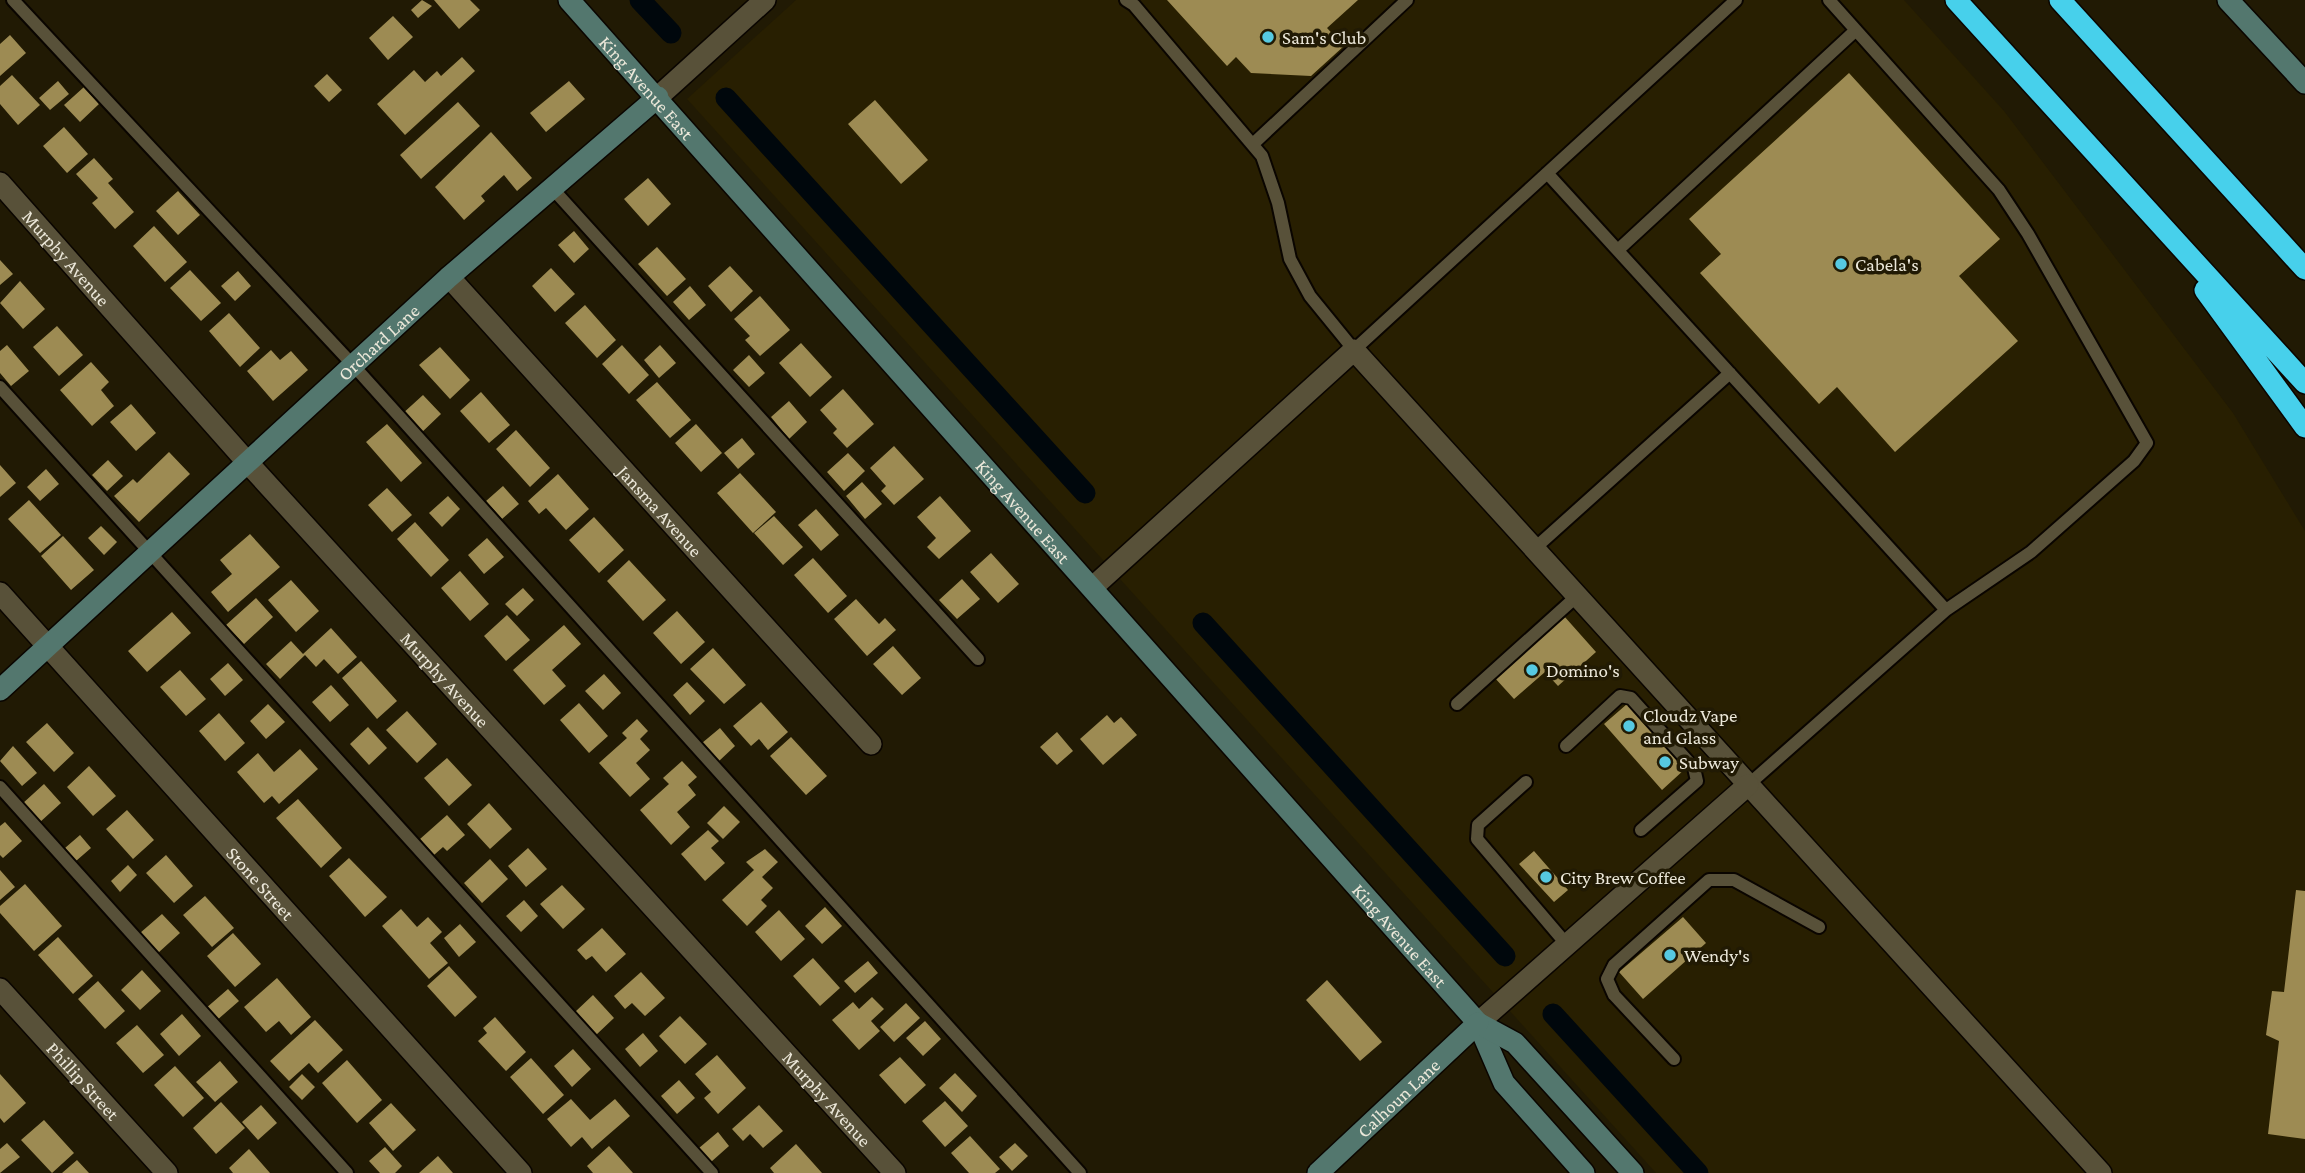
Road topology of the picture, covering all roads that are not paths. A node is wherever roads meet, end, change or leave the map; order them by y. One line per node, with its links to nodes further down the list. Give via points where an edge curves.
1 (13, 0): 25 (lane)
2 (569, 0): 13 (main road, King Avenue East)
3 (765, 0): 13 (street, Orchard Lane)
4 (1125, 0): 14 (lane)
5 (1407, 0): 14 (lane)
6 (1736, 0): 16 (lane)
7 (1829, 0): 11 (lane)
8 (1956, 0): 19 (highway)
9 (2060, 0): 15 (highway)
10 (2228, 0): 12 (main road)
11 (1856, 30): 20 (lane); 36 (lane, via 1999,190 2147,443 2134,461 2031,552)
12 (2305, 83)
13 (658, 97): 18 (main road, Orchard Lane); 33 (main road, King Avenue East)
14 (1253, 144): 24 (lane, via 1262,156 1290,259 1310,296)
15 (2206, 160): 21 (highway); 22 (highway)
16 (1547, 173): 20 (lane); 24 (lane)
17 (0, 183): 30 (street, Murphy Avenue)
18 (552, 188): 23 (main road, Orchard Lane); 38 (lane)
19 (2139, 201): 27 (highway); 29 (highway)
20 (1618, 250): 26 (lane)
21 (2305, 254)
22 (2305, 269)
23 (449, 277): 25 (main road, Orchard Lane); 41 (street, Jansma Avenue)
24 (1354, 350): 31 (street); 33 (street)
25 (353, 365): 30 (main road, Orchard Lane); 57 (lane)
26 (1730, 373): 31 (lane); 36 (lane)
27 (2305, 383)
28 (0, 387): 32 (lane)
29 (2305, 427)
30 (248, 463): 32 (main road, Orchard Lane); 56 (street, Murphy Avenue)
31 (1534, 550): 35 (street)
32 (150, 552): 37 (main road, Orchard Lane); 55 (lane)
33 (1093, 587): 50 (main road, King Avenue East)
34 (0, 593): 37 (street, Stone Street)
35 (1577, 596): 40 (lane); 44 (street)
36 (1947, 610): 44 (lane)
37 (47, 646): 39 (main road, Orchard Lane); 54 (street, Stone Street)
38 (978, 659)
39 (0, 690)
40 (1457, 704)
41 (871, 744)
42 (1566, 746): 46 (lane, via 1620,695 1631,698 1694,768 1697,781)
43 (1527, 782): 48 (lane, via 1478,825 1477,839)
44 (1748, 785): 48 (street); 61 (street)
45 (0, 787): 53 (lane)
46 (1641, 830)
47 (1819, 927): 51 (lane, via 1734,880 1709,880 1614,965 1607,979 1615,995)
48 (1568, 946): 50 (street)
49 (0, 989): 52 (street, Phillip Street)
50 (1478, 1023): 58 (main road, Calhoun Lane); 59 (main road, King Avenue East, via 1504,1083); 60 (main road, King Avenue East, via 1515,1043)
51 (1674, 1059)
52 (167, 1173)
53 (347, 1173)
54 (521, 1173)
55 (712, 1173)
56 (895, 1173)
57 (1080, 1173)
58 (1318, 1173)
59 (1584, 1173)
60 (1633, 1173)
61 (2101, 1173)

